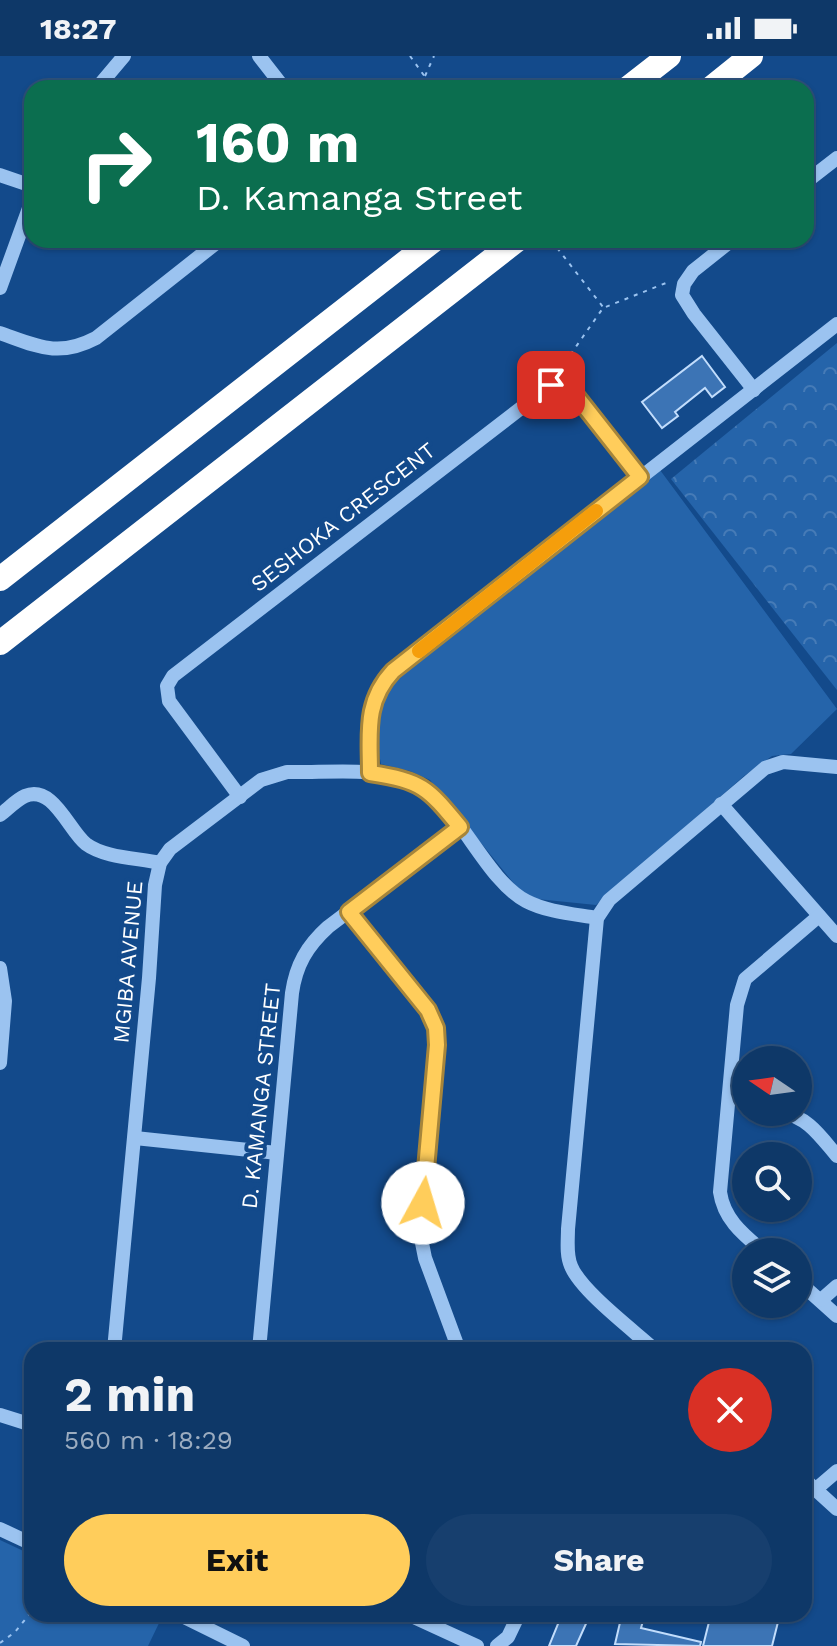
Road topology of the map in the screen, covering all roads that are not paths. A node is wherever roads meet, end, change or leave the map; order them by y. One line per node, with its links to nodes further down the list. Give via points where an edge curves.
1 (124, 56): 5 (street)
2 (259, 56): 6 (street)
3 (669, 56): 7 (highway)
4 (751, 56): 8 (highway)
5 (104, 80)
6 (278, 80)
7 (638, 80)
8 (721, 80)
9 (837, 158): 11 (street)
10 (0, 175): 12 (street)
11 (814, 176)
12 (24, 183)
13 (24, 222): 18 (street)
14 (210, 248): 20 (street, via 80,346 61,351)
15 (424, 248): 23 (highway)
16 (507, 248): 24 (highway)
17 (722, 248): 21 (street, via 693,271 682,295)
18 (0, 288)
19 (837, 324): 21 (street)
20 (0, 333)
21 (754, 390): 22 (street)
22 (640, 477): 26 (street, via 385,680 370,716); 27 (street, SESHOKA CRESCENT, via 574,393 560,384 543,388 170,679 169,701)
23 (0, 579)
24 (0, 643)
25 (837, 767): 28 (street, via 774,764)
26 (370, 773): 27 (street, MGIBA AVENUE, via 287,772); 30 (street, MGIBA AVENUE, via 426,788)
27 (240, 797): 31 (street, MGIBA AVENUE, via 181,840)
28 (721, 804): 33 (street); 34 (street, via 609,900)
29 (0, 815): 31 (street, via 25,796 41,795 90,846)
30 (460, 827): 32 (street, D. KAMANGA STREET); 34 (street, MGIBA AVENUE, via 513,893 541,907)
31 (160, 863): 40 (street, MGIBA AVENUE)
32 (349, 912): 41 (street, D. KAMANGA STREET, via 317,937 294,977); 50 (street, via 428,1010 436,1028 421,1238)
33 (819, 916): 35 (street); 38 (street, via 741,986)
34 (597, 918): 51 (street, via 568,1256 586,1286)
35 (837, 936)
36 (0, 968): 37 (street, via 5,1001)
37 (0, 1063)
38 (730, 1105): 43 (street, via 720,1192 725,1212)
39 (812, 1126): 42 (street)
40 (135, 1138): 41 (street); 48 (street, MGIBA AVENUE)
41 (277, 1153): 49 (street, D. KAMANGA STREET)
42 (837, 1156)
43 (748, 1238)
44 (837, 1286): 46 (street)
45 (812, 1293): 46 (street)
46 (821, 1300): 47 (street)
47 (837, 1316)
48 (115, 1342)
49 (260, 1342)
50 (456, 1342)
51 (646, 1342)
52 (0, 1415): 53 (street)
53 (24, 1422)
54 (837, 1471): 56 (street)
55 (812, 1486): 56 (street)
56 (816, 1489): 57 (street)
57 (837, 1509)
58 (0, 1529): 59 (street)
59 (24, 1540)
60 (190, 1622): 63 (street)
61 (424, 1622): 66 (street)
62 (514, 1622): 64 (street)
63 (216, 1640): 65 (street)
64 (503, 1641)
65 (243, 1646)
66 (477, 1646)

